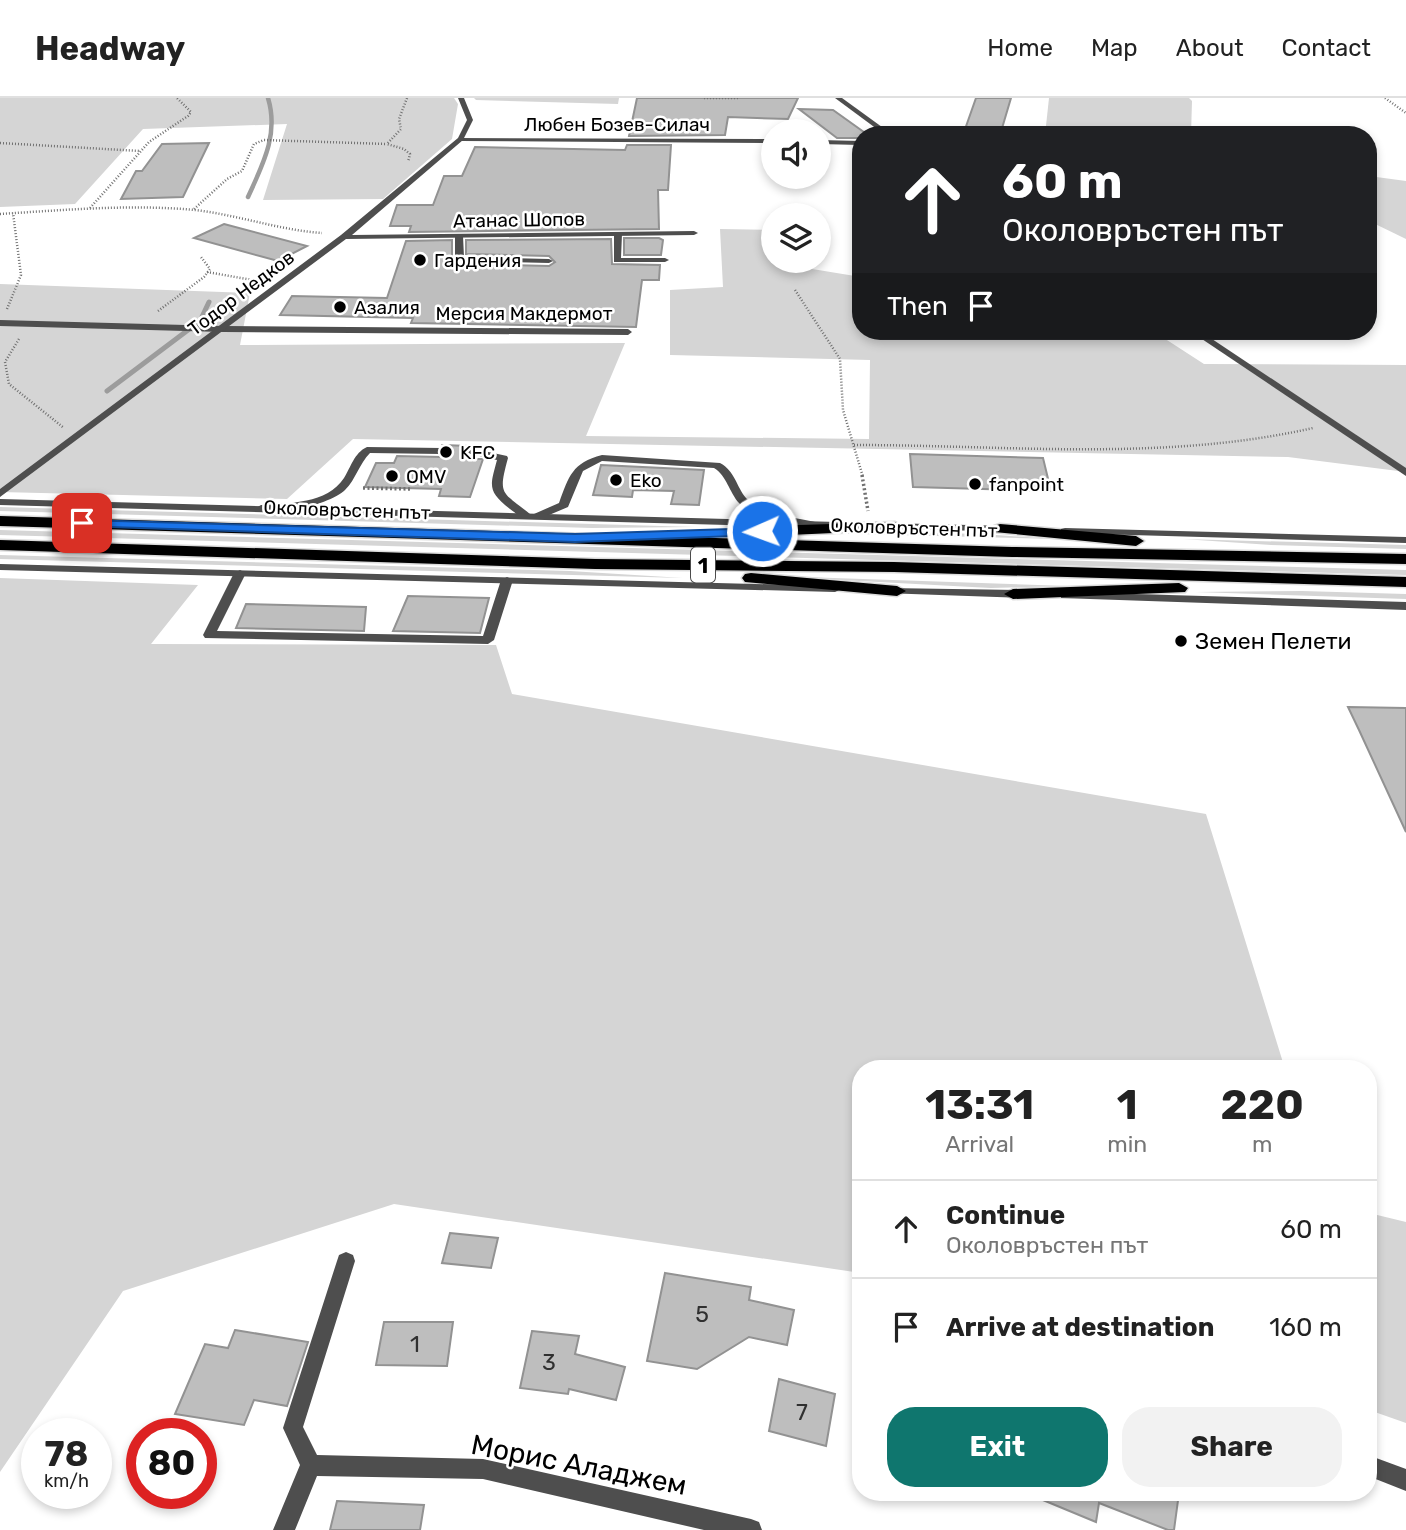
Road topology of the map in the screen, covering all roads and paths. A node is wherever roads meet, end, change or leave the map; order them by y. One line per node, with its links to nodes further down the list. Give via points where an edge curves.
1 (177, 98): 16 (path, via 191,113)
2 (407, 98): 15 (path, via 399,119 401,129)
3 (461, 98): 10 (street, via 470,120)
4 (704, 98): 5 (path)
5 (740, 98)
6 (838, 98): 9 (street)
7 (1385, 98): 8 (path)
8 (1406, 113)
9 (877, 126)
10 (461, 139): 11 (street, Любен Бозев-Силач); 17 (street, Тодор Недков)
11 (761, 141)
12 (831, 142): 14 (street)
13 (0, 143): 16 (path)
14 (852, 143)
15 (387, 144): 17 (path, via 410,154); 19 (path, via 264,140 254,144 242,171 230,175 208,202)
16 (141, 151): 18 (path)
17 (388, 199): 25 (street, Тодор Недков)
18 (89, 209): 19 (path); 21 (path)
19 (193, 210): 25 (path)
20 (0, 214): 21 (path)
21 (13, 214): 32 (path, via 22,275)
22 (694, 233): 23 (street, Атанас Шопов)
23 (618, 234): 24 (street, Атанас Шопов); 27 (street, via 617,260)
24 (460, 236): 25 (street, Атанас Шопов); 28 (street, via 462,259)
25 (344, 237): 30 (street, Тодор Недков)
26 (201, 257): 29 (path)
27 (665, 260)
28 (549, 261)
29 (207, 272): 30 (path); 34 (path)
30 (282, 284): 35 (street, Тодор Недков)
31 (795, 290): 40 (path, via 840,359 843,410)
32 (0, 323): 33 (street, Мерсия Макдермот)
33 (31, 324): 34 (street, Мерсия Макдермот); 39 (path, via 5,362 9,384)
34 (137, 326): 35 (street, Мерсия Макдермот)
35 (223, 329): 36 (street, Мерсия Макдермот); 39 (street, Тодор Недков)
36 (628, 332)
37 (1208, 340): 38 (street)
38 (1337, 426): 40 (path, via 1269,438 1114,451); 43 (street)
39 (77, 435): 46 (street, Тодор Недков)
40 (854, 445): 52 (path)
41 (441, 450): 48 (street, via 367,450 337,491 309,503)
42 (470, 451): 49 (street, via 503,458 496,484 499,495)
43 (1406, 472)
44 (363, 488): 45 (path)
45 (410, 489)
46 (0, 494)
47 (0, 502): 48 (street)
48 (260, 508): 49 (street)
49 (532, 516): 51 (street); 51 (street, via 564,505 579,467 602,458 716,465 726,469 743,502 755,510)
50 (0, 521): 55 (highway, Околовръстен път / 1)
51 (811, 524): 52 (street)
52 (870, 526): 53 (street)
53 (895, 527): 54 (street); 55 (highway)
54 (1000, 529): 56 (street); 58 (highway)
55 (575, 538): 58 (highway, Околовръстен път / 1)
56 (1406, 540)
57 (0, 545): 60 (highway, Околовръстен път / 1)
58 (1313, 556): 59 (highway, Околовръстен път / 1)
59 (1406, 559)
60 (595, 564): 64 (highway, Околовръстен път / 1); 66 (highway)
61 (0, 566): 62 (street)
62 (240, 573): 63 (street); 63 (street, via 209,635 488,640)
63 (506, 580): 66 (street)
64 (1378, 581): 65 (highway, Околовръстен път / 1); 67 (highway)
65 (1406, 582)
66 (897, 591): 67 (street)
67 (1013, 594): 68 (street)
68 (1406, 606)
69 (346, 1261): 70 (street, via 293,1428)
70 (311, 1465): 73 (street); 74 (street, Морис Аладжем, via 483,1469)
71 (1377, 1469): 72 (street)
72 (1406, 1480)
73 (284, 1530)
74 (751, 1530)

